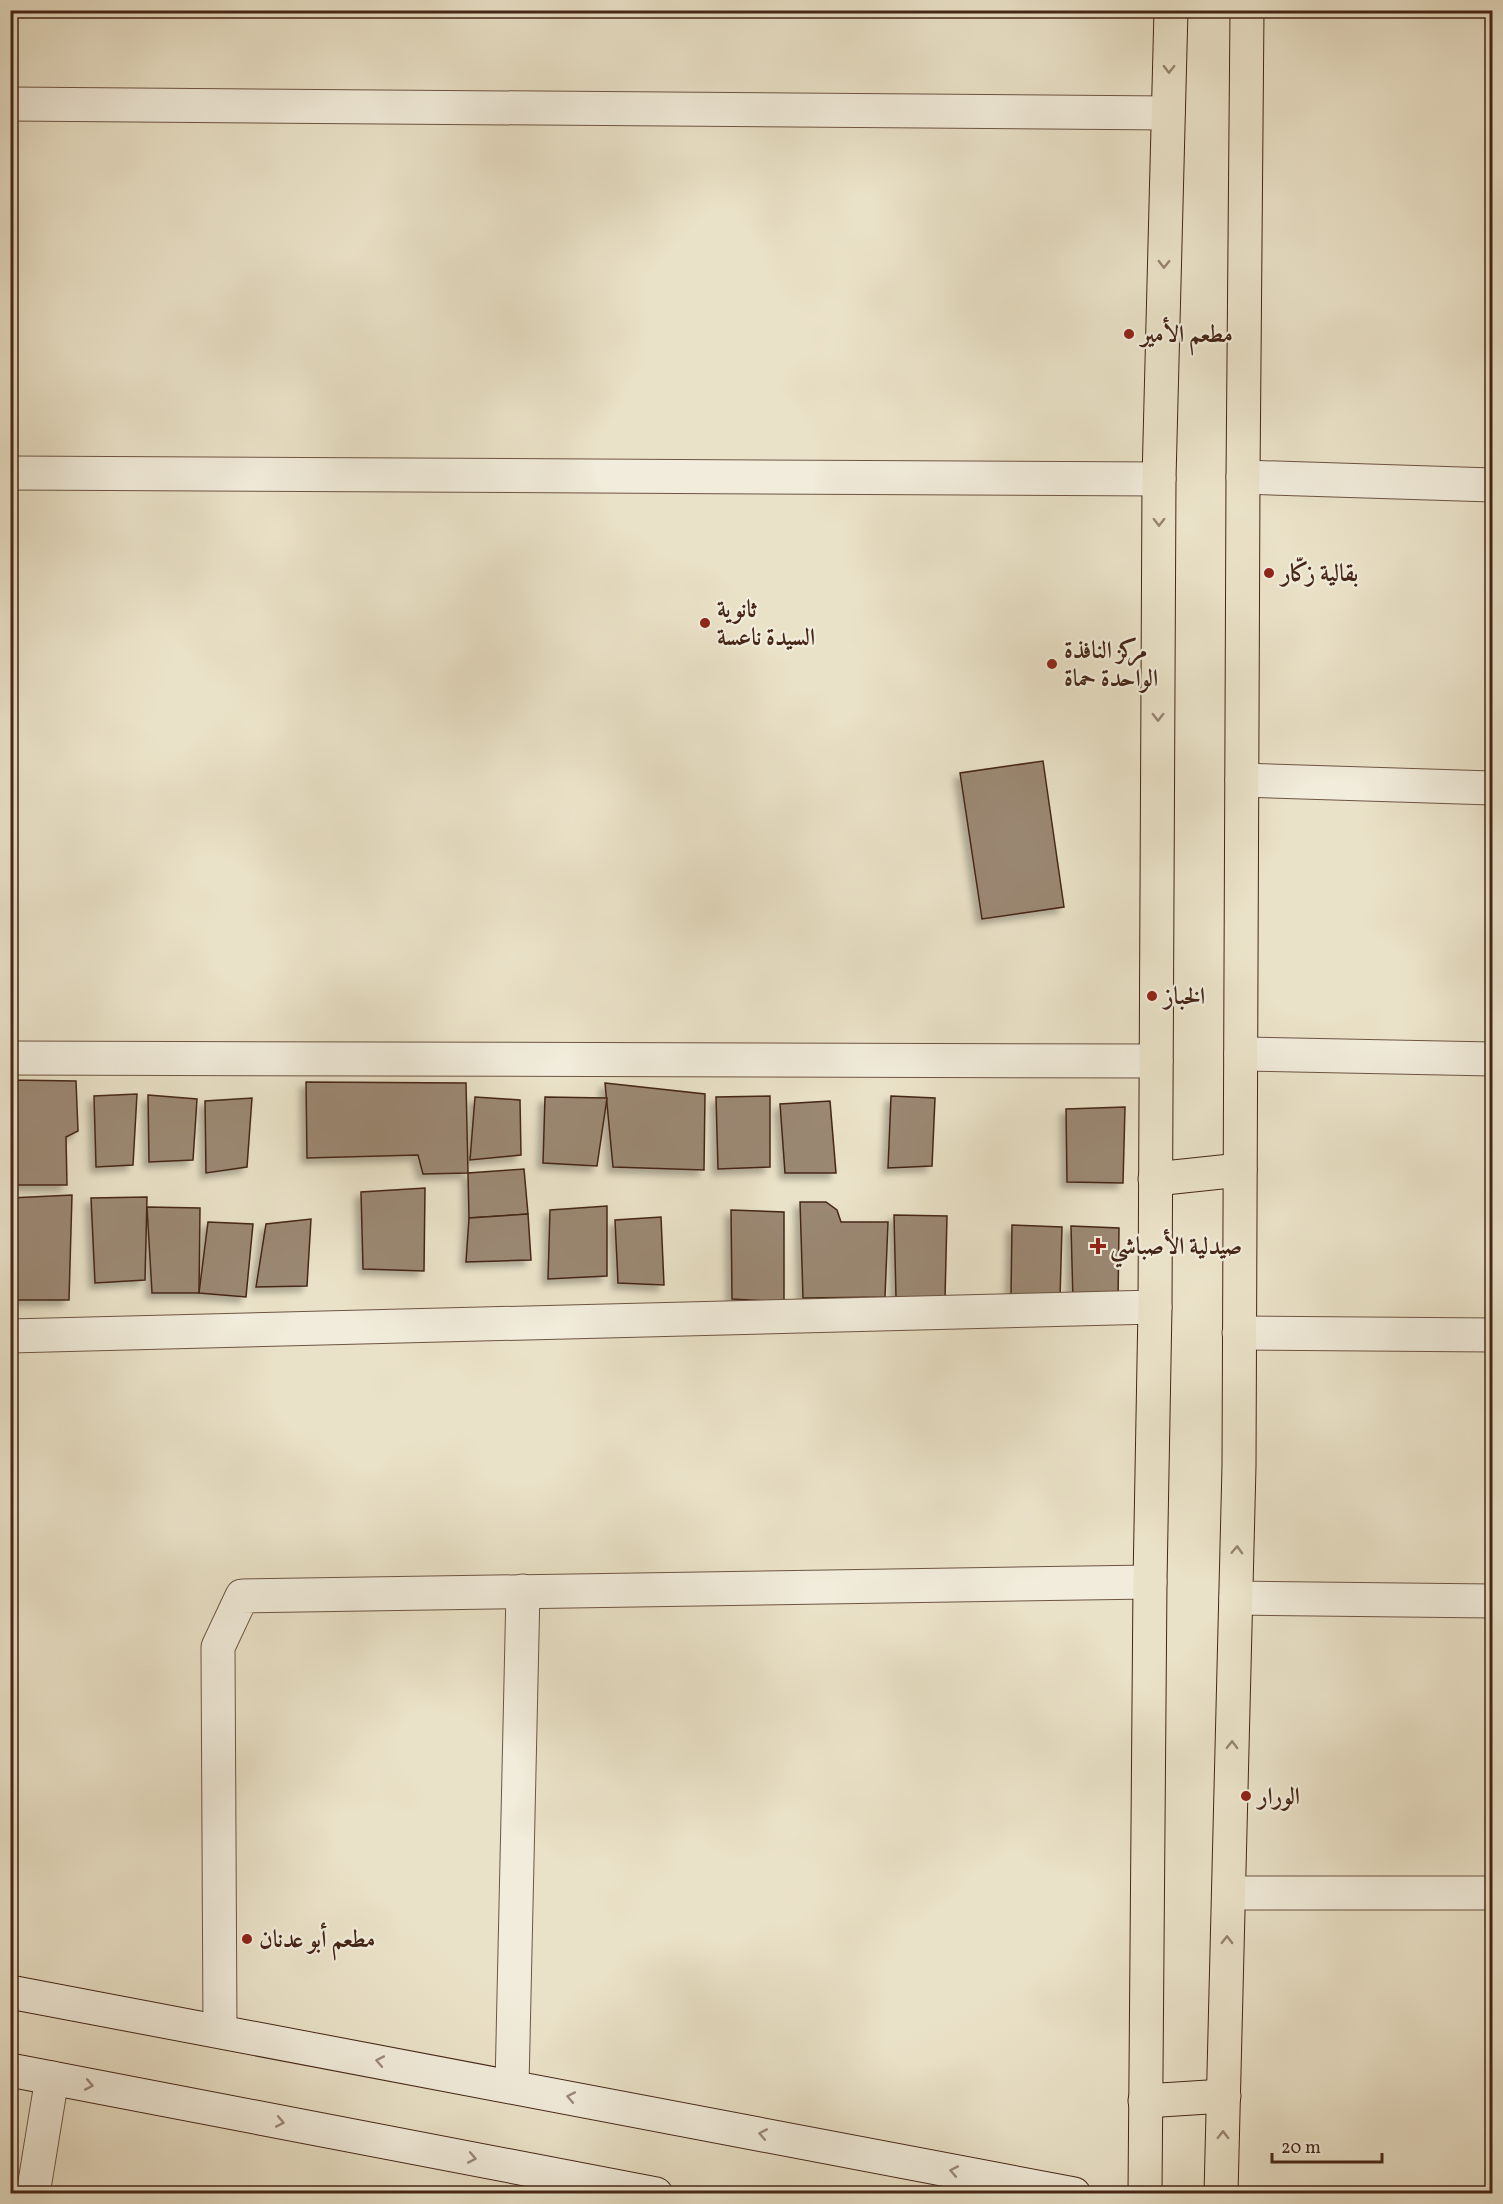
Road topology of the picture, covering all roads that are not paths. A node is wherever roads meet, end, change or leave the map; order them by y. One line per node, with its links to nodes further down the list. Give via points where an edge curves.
1 (1171, 10): 4 (main road, one-way to 4)
2 (1247, 10): 6 (main road)
3 (10, 104): 4 (street)
4 (1168, 112): 7 (main road, one-way to 7)
5 (10, 472): 7 (street)
6 (1243, 477): 8 (street); 9 (main road)
7 (1159, 479): 14 (main road, one-way to 14)
8 (1492, 485)
9 (1242, 780): 10 (street); 11 (main road)
10 (1492, 788)
11 (1241, 1054): 13 (street); 15 (main road)
12 (10, 1058): 14 (street)
13 (1492, 1059)
14 (1156, 1061): 16 (main road)
15 (1240, 1170): 16 (main road); 18 (main road)
16 (1155, 1179): 17 (main road)
17 (1155, 1307): 20 (street); 21 (main road)
18 (1239, 1333): 19 (street); 23 (main road, one-way to 18)
19 (1492, 1335)
20 (10, 1336)
21 (1150, 1582): 22 (street); 33 (main road)
22 (523, 1591): 28 (street, via 242,1596 218,1647); 31 (street)
23 (1236, 1598): 24 (street); 25 (main road, one-way to 23)
24 (1492, 1601)
25 (1229, 1893): 26 (street); 32 (main road, one-way to 25)
26 (1492, 1893)
27 (10, 1992): 28 (street)
28 (220, 2031): 31 (street, one-way to 28)
29 (10, 2070): 30 (street)
30 (52, 2078): 34 (street); 35 (street, one-way to 35)
31 (512, 2086): 36 (street, one-way to 31)
32 (1224, 2096): 33 (main road); 38 (main road, one-way to 32)
33 (1145, 2101): 37 (main road)
34 (33, 2193)
35 (656, 2193)
36 (1074, 2193)
37 (1145, 2193)
38 (1221, 2193)

